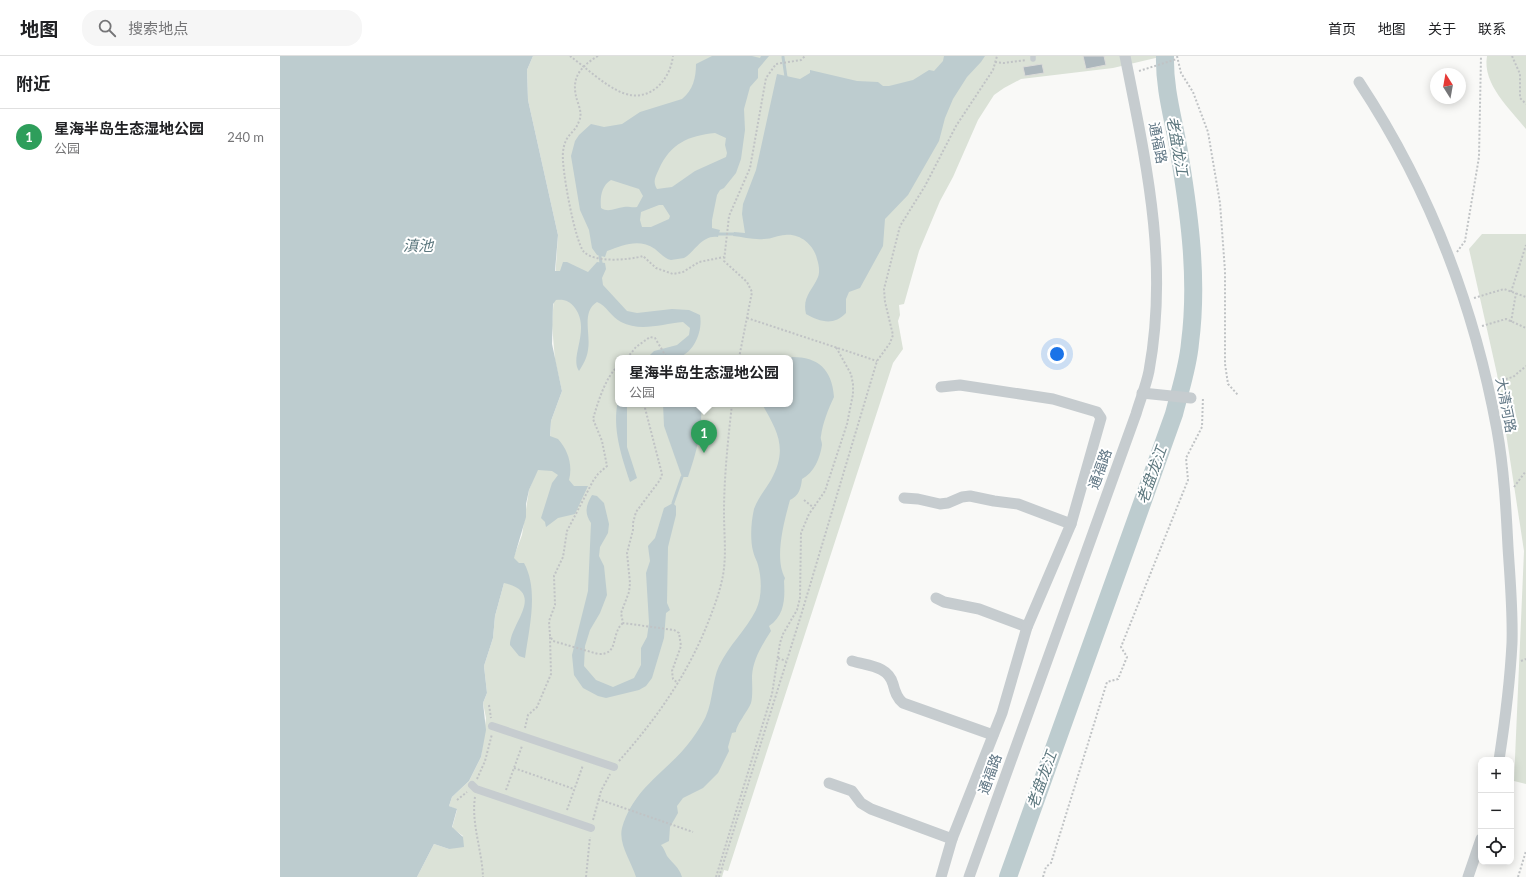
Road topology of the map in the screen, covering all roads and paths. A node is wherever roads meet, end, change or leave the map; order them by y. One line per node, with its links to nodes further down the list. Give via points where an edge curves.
1 (570, 56): 12 (path)
2 (598, 56): 12 (path)
3 (673, 56): 12 (path, via 660,87 644,95 633,96 623,93)
4 (805, 56): 17 (path, via 801,60 776,64 766,78 750,168 729,216)
5 (997, 56): 11 (path)
6 (1125, 56): 13 (street, 通福路)
7 (1481, 56): 18 (path, via 1480,157 1464,241)
8 (1512, 56): 15 (path, via 1520,74 1520,98)
9 (1033, 57): 11 (path, via 1012,63)
10 (1177, 57): 13 (path); 38 (path, via 1181,73 1193,92 1208,132 1221,211 1225,271 1225,364 1228,384)
11 (996, 62): 31 (path, via 956,126 925,186 900,226 884,289 892,335 890,343)
12 (585, 67): 17 (path, via 577,74 574,83 580,120 568,134 562,153 570,208 584,253 594,258 605,259 643,256 656,268 673,274 683,272 699,262)
13 (1129, 74): 37 (street, 通福路, via 1147,166 1158,255 1155,326 1149,372)
14 (1359, 82): 18 (street, 大清河路, via 1387,124 1416,180)
15 (1526, 104)
16 (1526, 245): 19 (path)
17 (724, 257): 23 (path, via 724,261 747,282 752,292)
18 (1450, 260): 22 (street, 大清河路)
19 (1511, 292): 20 (path); 22 (path, via 1504,289)
20 (1516, 293): 21 (path); 24 (path)
21 (1526, 297)
22 (1465, 301): 26 (street, 大清河路)
23 (747, 318): 27 (path); 30 (path)
24 (1511, 322): 25 (path); 26 (path, via 1506,319)
25 (1526, 328)
26 (1472, 329): 35 (street, 大清河路)
27 (836, 347): 31 (path); 44 (path, via 851,374 853,394 829,482)
28 (629, 355): 29 (path, via 650,337 655,338)
29 (665, 355)
30 (740, 355)
31 (877, 361): 48 (path)
32 (1525, 367): 34 (path); 35 (path, via 1513,377)
33 (615, 369): 51 (path, via 606,381 593,419 608,461 605,470 593,481 568,531 563,557 554,576 555,605 549,621)
34 (1526, 372)
35 (1487, 384): 61 (street, 大清河路, via 1497,432 1505,499 1512,641 1507,708)
36 (941, 387): 45 (street, via 960,385 1053,399 1097,412 1101,418 1100,428)
37 (1142, 393): 39 (street); 83 (street, 通福路)
38 (1238, 395)
39 (1197, 397): 84 (path, via 1202,427 1186,458 1188,480 1121,646 1127,657 1118,679 1107,682 1051,863 1046,867)
40 (645, 407): 49 (path, via 662,474 636,512 627,553 630,583 621,613)
41 (732, 407): 55 (path, via 725,489 723,579 701,640)
42 (904, 498): 45 (street, via 940,504 970,496 1018,504)
43 (804, 500): 44 (path)
44 (814, 508): 47 (path, via 804,522 801,533 800,598)
45 (1071, 524): 50 (street)
46 (936, 598): 50 (street, via 979,609)
47 (797, 610): 48 (path); 52 (path, via 783,634)
48 (802, 612): 53 (path)
49 (622, 623): 51 (path, via 609,652 598,654 553,642); 55 (path, via 674,630 679,633 681,646 672,671 673,678)
50 (1027, 627): 58 (street)
51 (550, 636): 59 (path, via 551,674 537,707 528,715)
52 (778, 658): 53 (path); 76 (path, via 772,694)
53 (787, 661): 77 (path)
54 (852, 662): 58 (street, via 884,670 891,676 897,698 903,703)
55 (678, 683): 62 (path, via 659,713)
56 (489, 704): 57 (path)
57 (492, 726): 59 (street); 65 (path, via 485,761)
58 (993, 735): 73 (street)
59 (525, 737): 60 (street); 63 (path)
60 (586, 757): 62 (street); 66 (path)
61 (1499, 757)
62 (614, 767): 68 (path)
63 (514, 768): 66 (path); 67 (path)
64 (828, 783): 73 (street, via 852,791 870,808)
65 (474, 787): 67 (street); 69 (path); 78 (path, via 473,808)
66 (574, 789): 70 (path)
67 (503, 798): 70 (street)
68 (598, 799): 71 (path); 72 (path)
69 (457, 800)
70 (564, 819): 71 (street)
71 (591, 828): 79 (path)
72 (693, 832)
73 (952, 840): 82 (street)
74 (1478, 848): 85 (street)
75 (1526, 851): 86 (path)
76 (720, 865): 77 (path); 80 (path)
77 (723, 866): 81 (path)
78 (483, 877)
79 (586, 877)
80 (716, 877)
81 (719, 877)
82 (941, 877)
83 (969, 877)
84 (1043, 877)
85 (1468, 877)
86 (1518, 877)

